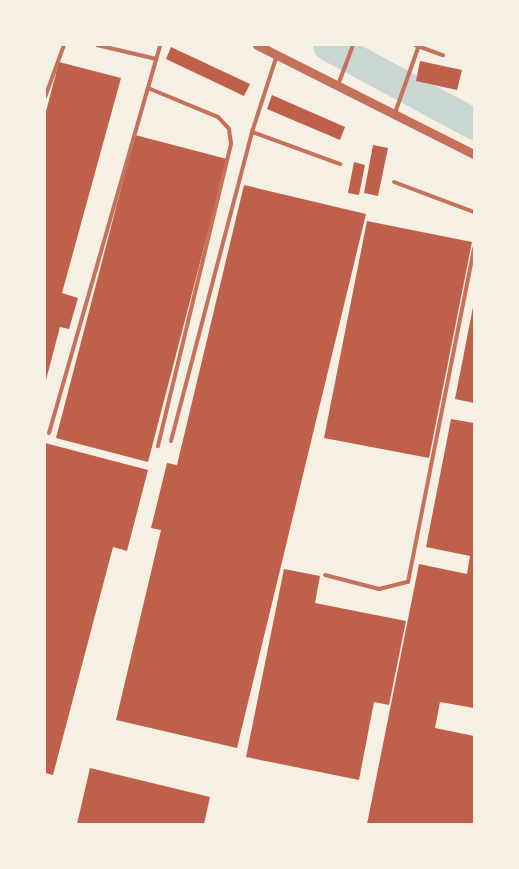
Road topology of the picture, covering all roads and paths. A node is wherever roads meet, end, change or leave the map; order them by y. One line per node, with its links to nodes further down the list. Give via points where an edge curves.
1 (64, 45): 12 (lane)
2 (96, 45): 9 (lane)
3 (160, 45): 9 (lane)
4 (257, 45): 7 (street)
5 (352, 46): 10 (lane)
6 (417, 46): 8 (lane); 13 (lane, via 411,75)
7 (277, 55): 10 (street); 14 (lane)
8 (443, 55)
9 (156, 60): 11 (lane)
10 (338, 84): 13 (street)
11 (148, 88): 20 (lane); 22 (lane, via 218,117 229,129 231,144)
12 (45, 97)
13 (395, 114): 15 (street)
14 (252, 132): 16 (lane); 21 (lane)
15 (474, 154)
16 (340, 164)
17 (394, 182): 18 (lane)
18 (474, 212)
19 (474, 248): 23 (lane, via 408,582 379,589)
20 (49, 434)
21 (171, 441)
22 (158, 446)
23 (325, 575)

